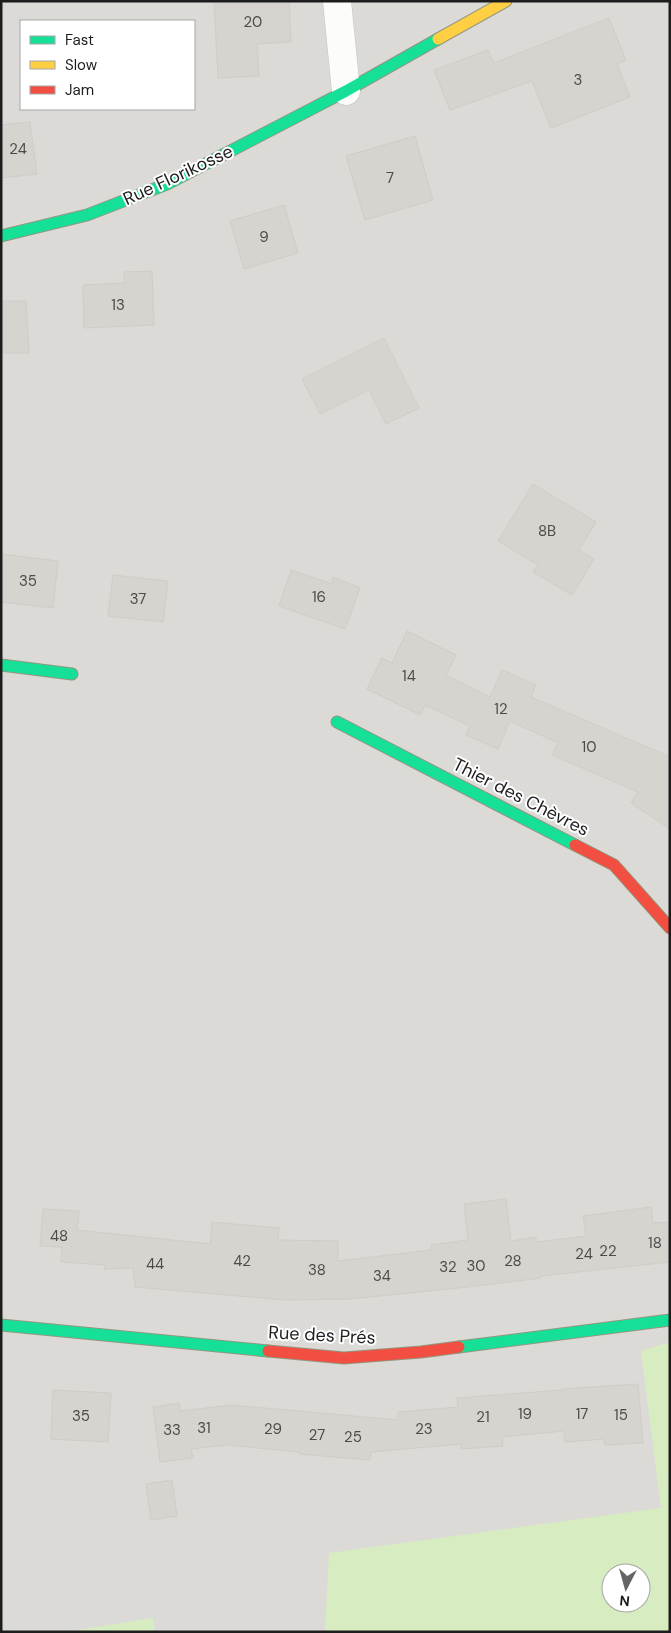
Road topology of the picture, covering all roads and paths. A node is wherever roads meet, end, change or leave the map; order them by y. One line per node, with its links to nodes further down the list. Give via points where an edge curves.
1 (337, 1): 3 (street)
2 (506, 1): 3 (street, Rue Florikosse)
3 (346, 91): 4 (street, Rue Florikosse, via 167,184 87,215)
4 (1, 236)
5 (1, 664): 6 (street)
6 (72, 674)
7 (337, 722): 8 (street, Thier des Chèvres, via 614,865)
8 (670, 928)
9 (670, 1320): 10 (street, Rue des Prés, via 421,1352 344,1358)
10 (1, 1326)

